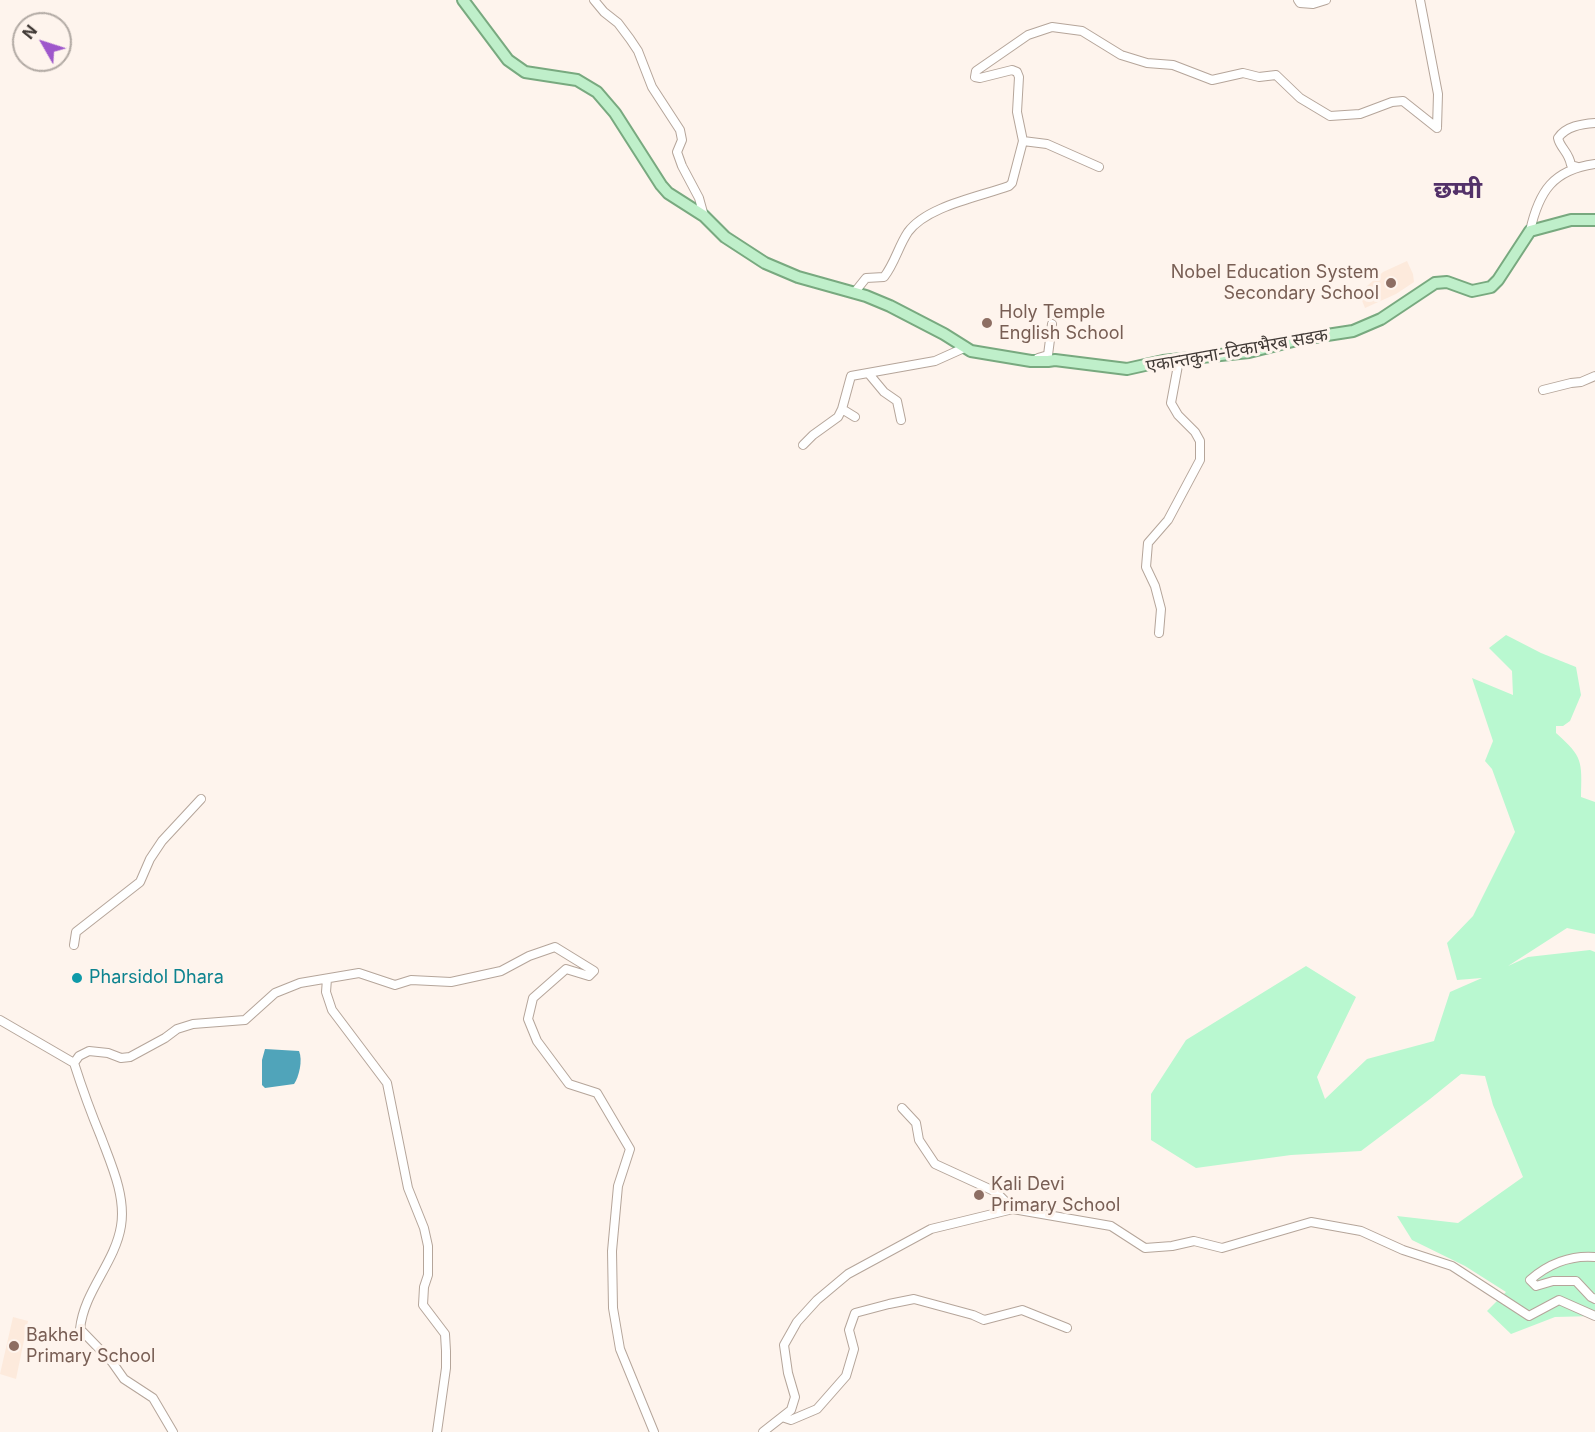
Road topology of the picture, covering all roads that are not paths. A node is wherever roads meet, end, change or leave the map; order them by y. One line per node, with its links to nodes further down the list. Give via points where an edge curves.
1 (463, 0): 11 (main road, एकान्तकुना-टिकाभैरब सडक, via 517,68 536,75 577,80 597,92 661,185)
2 (594, 0): 11 (street, via 618,23 638,51 652,87 680,130 682,140 677,152)
3 (1298, 0): 4 (street, via 1313,4)
4 (1326, 0)
5 (1420, 0): 7 (street, via 1438,94 1437,128 1403,101 1360,114 1330,116 1300,98 1276,75 1259,77 1243,73 1212,80 1173,65 1121,55 1082,31 1052,27 1028,35 975,74 980,78 1017,72 1017,112)
6 (1595, 123): 10 (street, via 1570,128 1558,138 1571,165)
7 (1023, 141): 9 (street, via 1047,144); 14 (street, via 1009,186 924,217 909,230 884,277 866,278)
8 (1595, 164): 10 (street)
9 (1099, 167)
10 (1579, 167): 13 (street, via 1562,174 1545,190 1534,210)
11 (704, 216): 14 (main road, एकान्तकुना-टिकाभैरब सडक, via 725,237 765,263)
12 (1595, 220): 13 (main road, via 1571,220)
13 (1530, 231): 17 (main road, एकान्तकुना-टिकाभैरब सडक, via 1498,280 1485,289 1472,291 1441,282 1430,285 1381,319 1353,331 1249,352)
14 (854, 293): 16 (main road, एकान्तकुना-टिकाभैरब सडक, via 890,306)
15 (1052, 324): 18 (street, via 1048,355)
16 (964, 348): 18 (main road, एकान्तकुना-टिकाभैरब सडक); 19 (street, via 935,361)
17 (1179, 360): 18 (main road, एकान्तकुना-टिकाभैरब सडक, via 1127,369); 26 (street, via 1171,403 1200,441 1200,460 1168,520 1148,543 1146,567 1161,609)
18 (1031, 361)
19 (869, 374): 22 (street, via 851,376); 24 (street, via 897,401)
20 (1595, 376): 21 (street)
21 (1543, 390)
22 (842, 410): 23 (street); 25 (street, via 836,420)
23 (855, 417)
24 (901, 420)
25 (803, 445)
26 (1159, 633)
27 (201, 799): 28 (street, via 162,841 140,882 76,932)
28 (74, 945)
29 (327, 979): 31 (street, via 300,983 275,993 245,1020 193,1024 130,1057 89,1051); 40 (street, via 326,992 332,1010 387,1083 408,1188 424,1228 428,1275 423,1305 445,1335 446,1368); 41 (street, via 358,973 395,985 411,980 451,982 501,971 555,947 594,971 589,976 566,969 533,999 528,1019 537,1041 569,1084 597,1094 630,1149 618,1186 612,1251 613,1308 620,1349)
30 (0, 1020): 31 (street)
31 (74, 1063): 39 (street, via 112,1164 122,1225 81,1314 80,1329 124,1379 153,1398)
32 (902, 1108): 33 (street, via 916,1123 919,1140 934,1164 996,1192)
33 (1013, 1209): 36 (street, via 1111,1226 1144,1248 1194,1241 1222,1248 1311,1222 1361,1231 1452,1266 1528,1316 1559,1299); 38 (street, via 931,1229 848,1274 817,1300 796,1322 784,1345 795,1397 791,1410)
34 (1595, 1257): 35 (street, via 1581,1255 1544,1267 1530,1280 1536,1286 1576,1281)
35 (1595, 1299)
36 (1595, 1316)
37 (1067, 1328): 38 (street, via 1022,1310 984,1320 914,1299 855,1313 849,1330 854,1349 846,1376 817,1409 791,1420)
38 (782, 1417): 42 (street)
39 (173, 1432)
40 (437, 1432)
41 (654, 1432)
42 (764, 1432)

